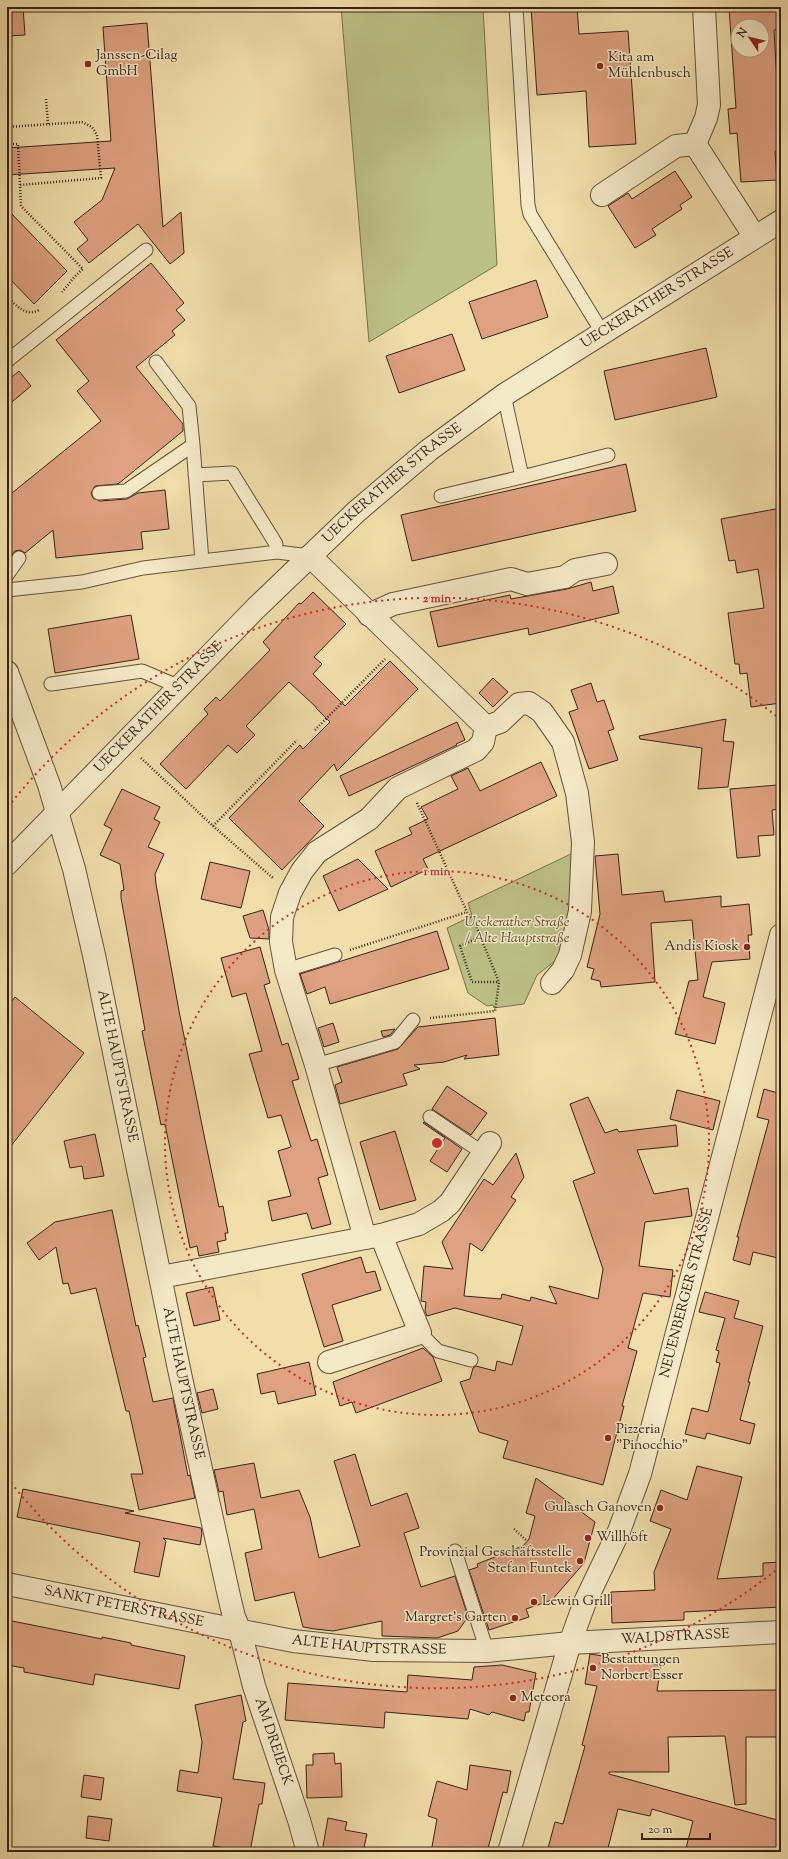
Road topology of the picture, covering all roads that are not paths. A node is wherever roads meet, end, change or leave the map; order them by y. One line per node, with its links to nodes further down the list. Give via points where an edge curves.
1 (516, 7): 8 (lane, via 530,214)
2 (704, 7): 3 (street, via 708,105 706,118)
3 (695, 144): 4 (street, via 676,146); 6 (street)
4 (602, 195)
5 (781, 221): 6 (street, UECKERATHER STRASSE)
6 (755, 237): 8 (street, UECKERATHER STRASSE)
7 (146, 250): 9 (lane)
8 (602, 332): 11 (street, UECKERATHER STRASSE)
9 (7, 361)
10 (156, 362): 12 (lane, via 190,406)
11 (504, 395): 15 (lane); 19 (street, UECKERATHER STRASSE, via 466,421 388,483)
12 (193, 445): 14 (lane); 16 (lane, via 126,490)
13 (608, 455): 15 (lane)
14 (195, 475): 18 (lane, via 232,473); 21 (lane)
15 (522, 476): 17 (lane)
16 (99, 493)
17 (441, 496)
18 (276, 544)
19 (310, 556): 21 (lane, via 277,552); 25 (street); 28 (street, UECKERATHER STRASSE)
20 (19, 558): 23 (lane)
21 (202, 561): 24 (lane, via 143,568 82,582)
22 (606, 564): 25 (street, via 575,570 565,577 527,584 511,579 393,604)
23 (7, 575)
24 (7, 590)
25 (369, 615): 29 (street)
26 (7, 672): 30 (street, ALTE HAUPTSTRASSE)
27 (51, 684): 28 (lane, via 142,671)
28 (180, 687): 30 (street, UECKERATHER STRASSE)
29 (486, 727): 34 (street, via 483,742 476,750 407,782 369,819 317,852 302,871 285,905 281,942); 35 (street, via 500,722 522,702 530,702 536,706 563,742 577,793 582,842 580,911 570,956)
30 (58, 812): 31 (street, UECKERATHER STRASSE); 41 (street, ALTE HAUPTSTRASSE, via 94,955)
31 (7, 864)
32 (781, 935): 49 (street, NEUENBERGER STRASSE, via 640,1474 619,1531 585,1602)
33 (335, 955): 34 (lane)
34 (286, 970): 37 (street)
35 (552, 984)
36 (413, 1020): 37 (lane, via 395,1042)
37 (316, 1065): 40 (street)
38 (430, 1117): 39 (lane)
39 (486, 1148): 40 (street, via 460,1189 441,1211 419,1224)
40 (373, 1236): 41 (street); 42 (street)
41 (161, 1277): 47 (street, ALTE HAUPTSTRASSE, via 229,1596)
42 (420, 1333): 43 (lane, via 438,1351); 44 (street)
43 (471, 1360)
44 (330, 1362)
45 (455, 1551): 50 (lane)
46 (7, 1584): 47 (street, SANKT PETERSTRASSE)
47 (240, 1631): 50 (street, ALTE HAUPTSTRASSE, via 293,1641 374,1650); 51 (street, AM DREIECK, via 254,1686 300,1820)
48 (781, 1632): 49 (street, WALDSTRASSE)
49 (570, 1643): 50 (street, ALTE HAUPTSTRASSE); 52 (street, NEUENBERGER STRASSE)
50 (487, 1651)
51 (308, 1852)
52 (509, 1852)

